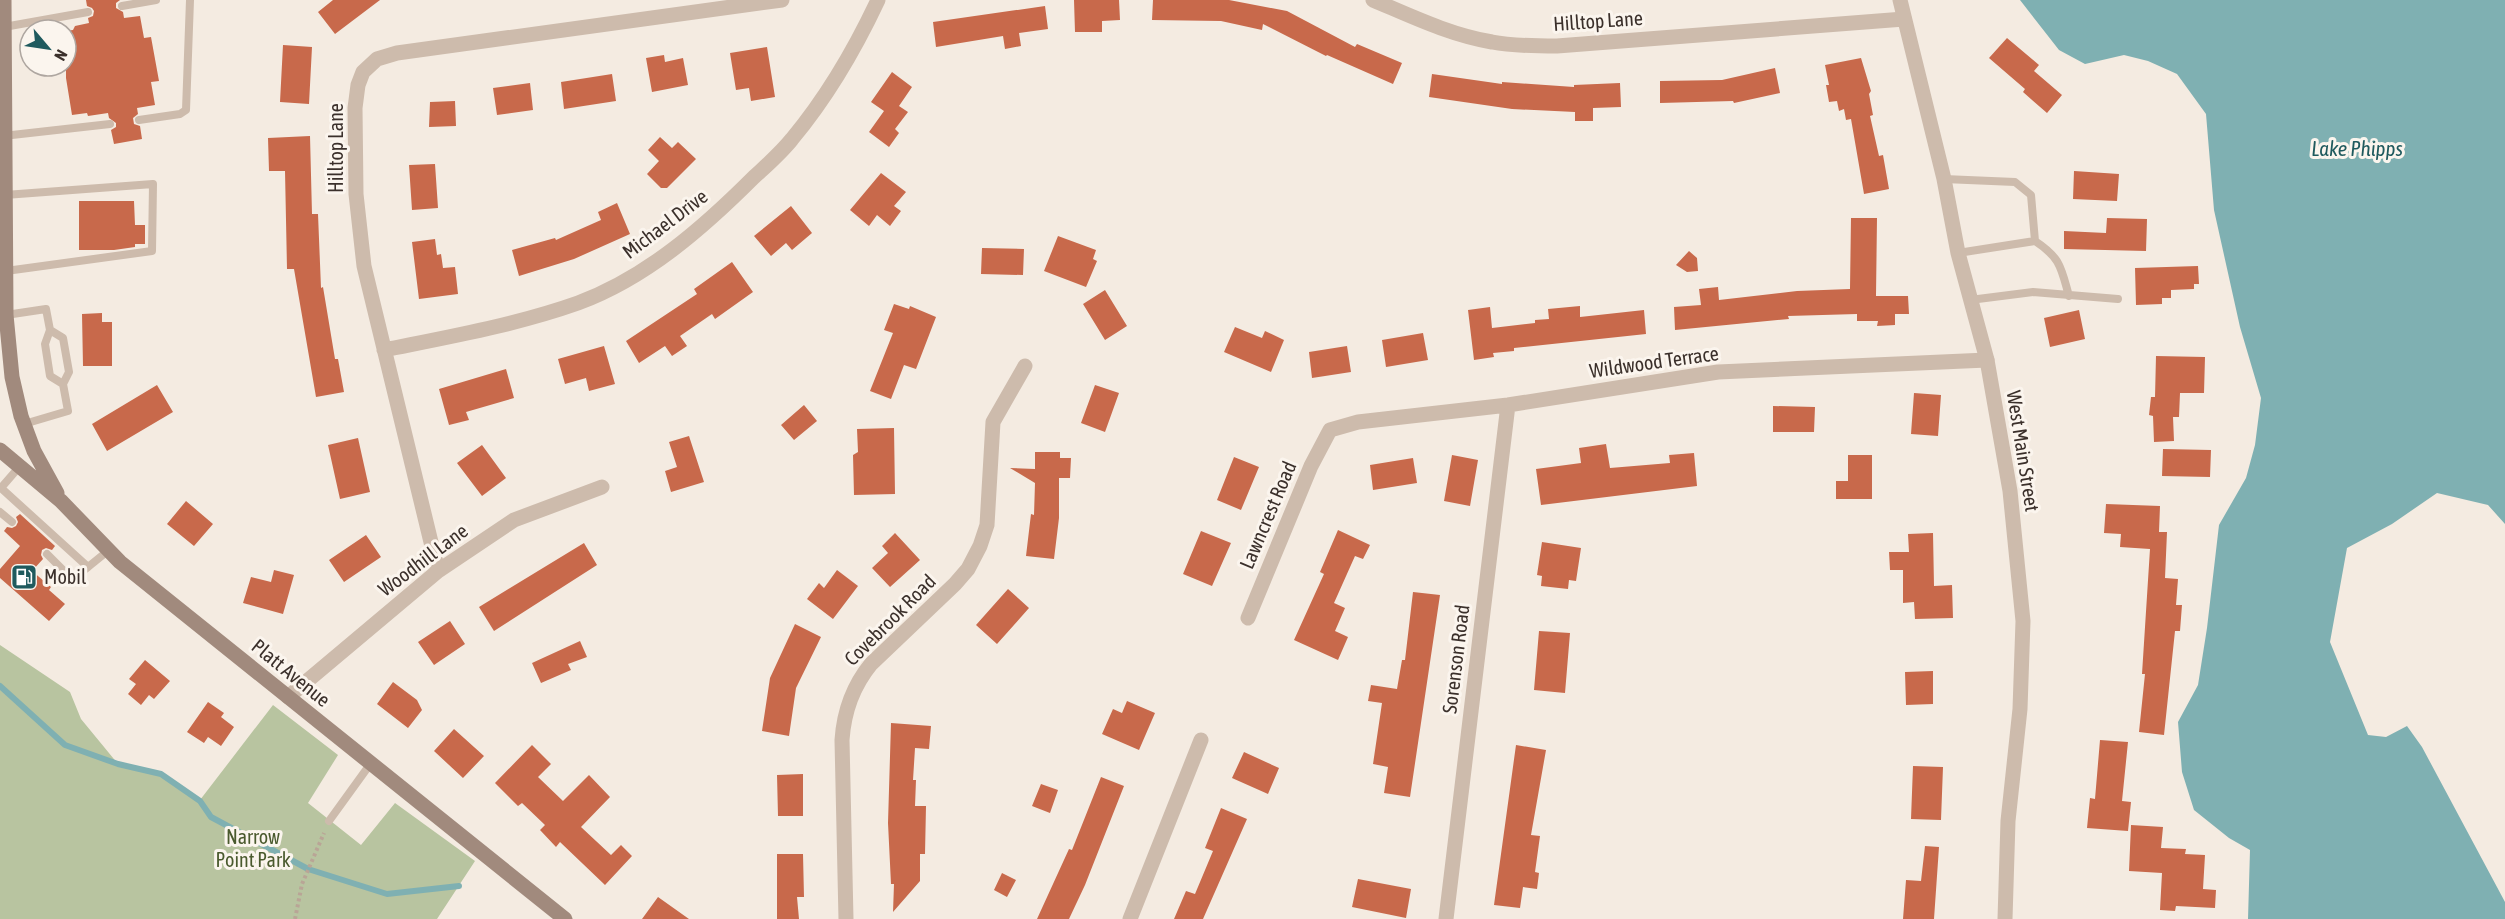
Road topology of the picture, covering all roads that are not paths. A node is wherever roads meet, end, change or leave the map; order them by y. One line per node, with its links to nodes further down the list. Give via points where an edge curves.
1 (4, 0): 11 (main road)
2 (156, 0): 8 (lane)
3 (190, 0): 12 (lane, via 186,110)
4 (782, 0): 25 (street, Hilltop Lane, via 397,52 377,59 363,72 358,85 356,194 364,267)
5 (878, 0): 25 (street, Michael Drive, via 831,85 792,140 676,248 615,286 579,302)
6 (1373, 0): 10 (street, Hilltop Lane, via 1467,36 1536,46)
7 (1900, 0): 10 (street, West Main Street)
8 (122, 6)
9 (88, 12): 11 (lane)
10 (1904, 19): 15 (street, West Main Street)
11 (4, 27): 14 (main road)
12 (139, 120)
13 (110, 124): 14 (lane)
14 (3, 136): 16 (main road)
15 (1944, 179): 17 (lane, via 2015,182 2031,195); 18 (street, West Main Street)
16 (5, 195): 19 (main road); 19 (lane, via 153,184 152,251)
17 (2035, 241): 18 (lane); 20 (lane, via 2061,264)
18 (1958, 253): 22 (street, West Main Street)
19 (6, 271): 23 (main road)
20 (2069, 296): 21 (lane); 22 (lane, via 2033,292)
21 (2118, 299)
22 (1970, 300): 26 (street, West Main Street)
23 (3, 316): 24 (lane, via 46,309); 30 (main road)
24 (50, 330): 28 (lane, via 45,344 50,376); 28 (lane, via 63,338 69,372)
25 (384, 351): 42 (street, Hilltop Lane)
26 (1987, 360): 29 (street, Wildwood Terrace, via 1718,372); 52 (street, West Main Street, via 2010,491 2023,621)
27 (1025, 366): 49 (street, Covebrook Road, via 993,422 987,525 980,546 955,584 871,663 849,700 843,740)
28 (63, 384): 30 (lane, via 68,411)
29 (1508, 405): 31 (street, Wildwood Terrace, via 1358,422); 51 (street, Sorenson Road)
30 (24, 423): 36 (main road)
31 (1330, 430): 43 (street, Lawncrest Road, via 1311,466)
32 (0, 450): 33 (main road, Platt Avenue)
33 (20, 466): 35 (lane); 36 (main road, Platt Avenue)
34 (602, 487): 42 (street, Woodhill Lane, via 514,520)
35 (1, 489): 41 (lane)
36 (61, 501): 39 (main road, Platt Avenue)
37 (0, 512): 38 (lane)
38 (12, 522)
39 (109, 550): 41 (lane); 44 (main road, Platt Avenue)
40 (47, 554): 41 (lane, via 72,579)
41 (88, 567)
42 (438, 571): 44 (street, Woodhill Lane)
43 (1248, 618)
44 (288, 697): 46 (main road, Platt Avenue)
45 (1201, 740): 50 (street)
46 (370, 763): 47 (lane); 48 (main road, Platt Avenue)
47 (329, 821)
48 (562, 918)
49 (846, 919)
50 (1130, 919)
51 (1446, 919)
52 (2005, 919)

